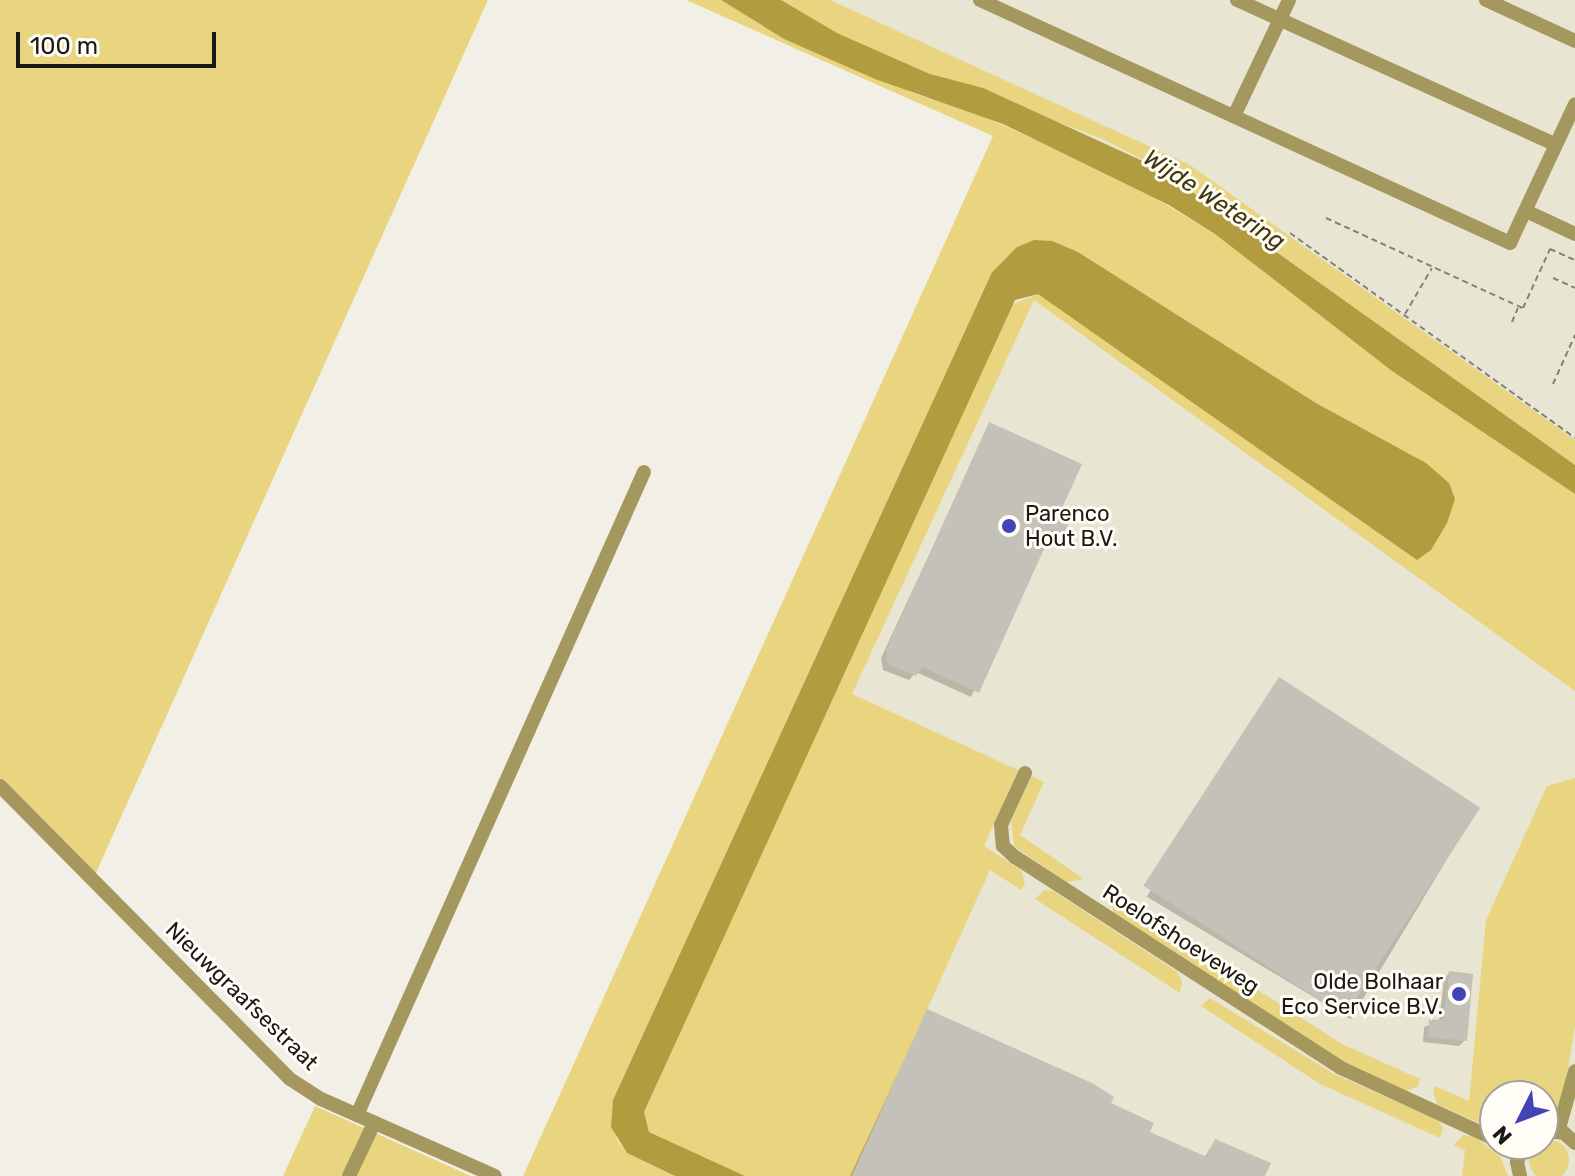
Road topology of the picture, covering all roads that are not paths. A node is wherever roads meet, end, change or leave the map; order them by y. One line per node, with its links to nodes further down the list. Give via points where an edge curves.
1 (980, 0): 8 (street)
2 (1237, 0): 5 (street)
3 (1289, 0): 5 (street)
4 (1486, 0): 6 (street)
5 (1280, 19): 8 (street); 9 (street)
6 (1575, 41)
7 (1575, 104): 9 (street)
8 (1234, 116): 10 (street, via 1510,243)
9 (1556, 145): 10 (street)
10 (1526, 211): 11 (street)
11 (1575, 234)
12 (644, 472): 17 (street)
13 (1025, 773): 19 (street, Roelofshoeveweg, via 1001,825 1003,846 1015,857 1341,1068)
14 (0, 786): 17 (street, Nieuwgraafsestraat, via 290,1079)
15 (1575, 1071): 16 (street)
16 (1559, 1111)
17 (357, 1115): 18 (street, Nieuwgraafsestraat)
18 (374, 1123): 20 (street); 21 (street, Nieuwgraafsestraat)
19 (1479, 1132)
20 (349, 1176)
21 (495, 1176)

